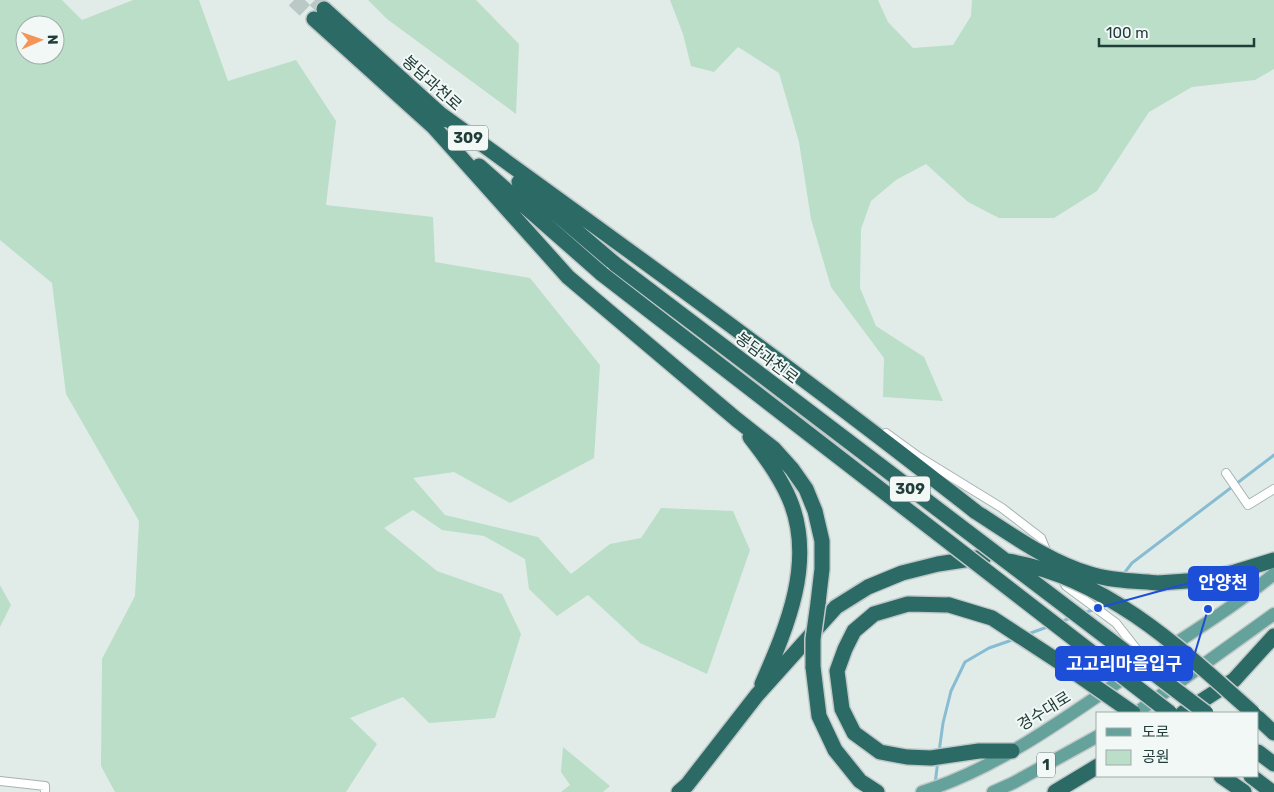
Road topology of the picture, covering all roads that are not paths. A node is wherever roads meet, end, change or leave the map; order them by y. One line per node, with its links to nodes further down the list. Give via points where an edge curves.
1 (319, 14): 2 (highway, 봉담과천로 / 309)
2 (435, 119): 4 (highway, via 568,278); 7 (highway, bridge, via 641,259 976,512 1057,560 1090,574 1158,583 1201,580); 17 (highway, 봉담과천로 / 309, bridge, via 602,274); 19 (highway, 봉담과천로 / 309, bridge, via 615,264)
3 (707, 305): 13 (street, via 750,332 919,457 1022,522 1041,538 1051,563 1066,586 1116,623)
4 (736, 419): 14 (highway, via 773,467 790,499 800,552 792,610); 32 (highway, bridge, via 774,449 792,469 806,489 815,511 822,541 822,570 813,638 819,716 835,750 860,781)
5 (1226, 473): 6 (street, via 1248,505)
6 (1274, 489)
7 (1274, 560)
8 (1274, 574): 10 (main road, 경수대로 / 1)
9 (1274, 582): 10 (main road, 1)
10 (1248, 596): 13 (main road, 경수대로 / 1)
11 (1273, 614): 16 (main road)
12 (1274, 636): 18 (highway, via 1234,680)
13 (1147, 662): 22 (main road, 경수대로 / 1)
14 (757, 695): 20 (highway, bridge, via 836,607 868,587 902,573 984,557 1026,564 1068,578 1118,603 1192,658); 31 (highway)
15 (1133, 712): 22 (highway, bridge, via 992,618 949,605 908,604 874,614 854,631 837,671 842,709 854,733 880,752 907,757)
16 (1135, 712)
17 (1169, 712)
18 (1185, 712)
19 (1205, 712)
20 (1252, 712)
21 (1096, 737): 33 (main road, 1)
22 (1012, 751): 29 (main road, 경수대로 / 1, via 952,782)
23 (1259, 753): 24 (highway)
24 (1274, 764)
25 (1096, 767): 34 (highway)
26 (1222, 777): 35 (highway)
27 (1252, 777): 36 (highway)
28 (0, 781): 30 (street, via 46,786)
29 (925, 791)
30 (45, 792)
31 (679, 792)
32 (877, 792)
33 (993, 792)
34 (1055, 792)
35 (1244, 792)
36 (1272, 792)

